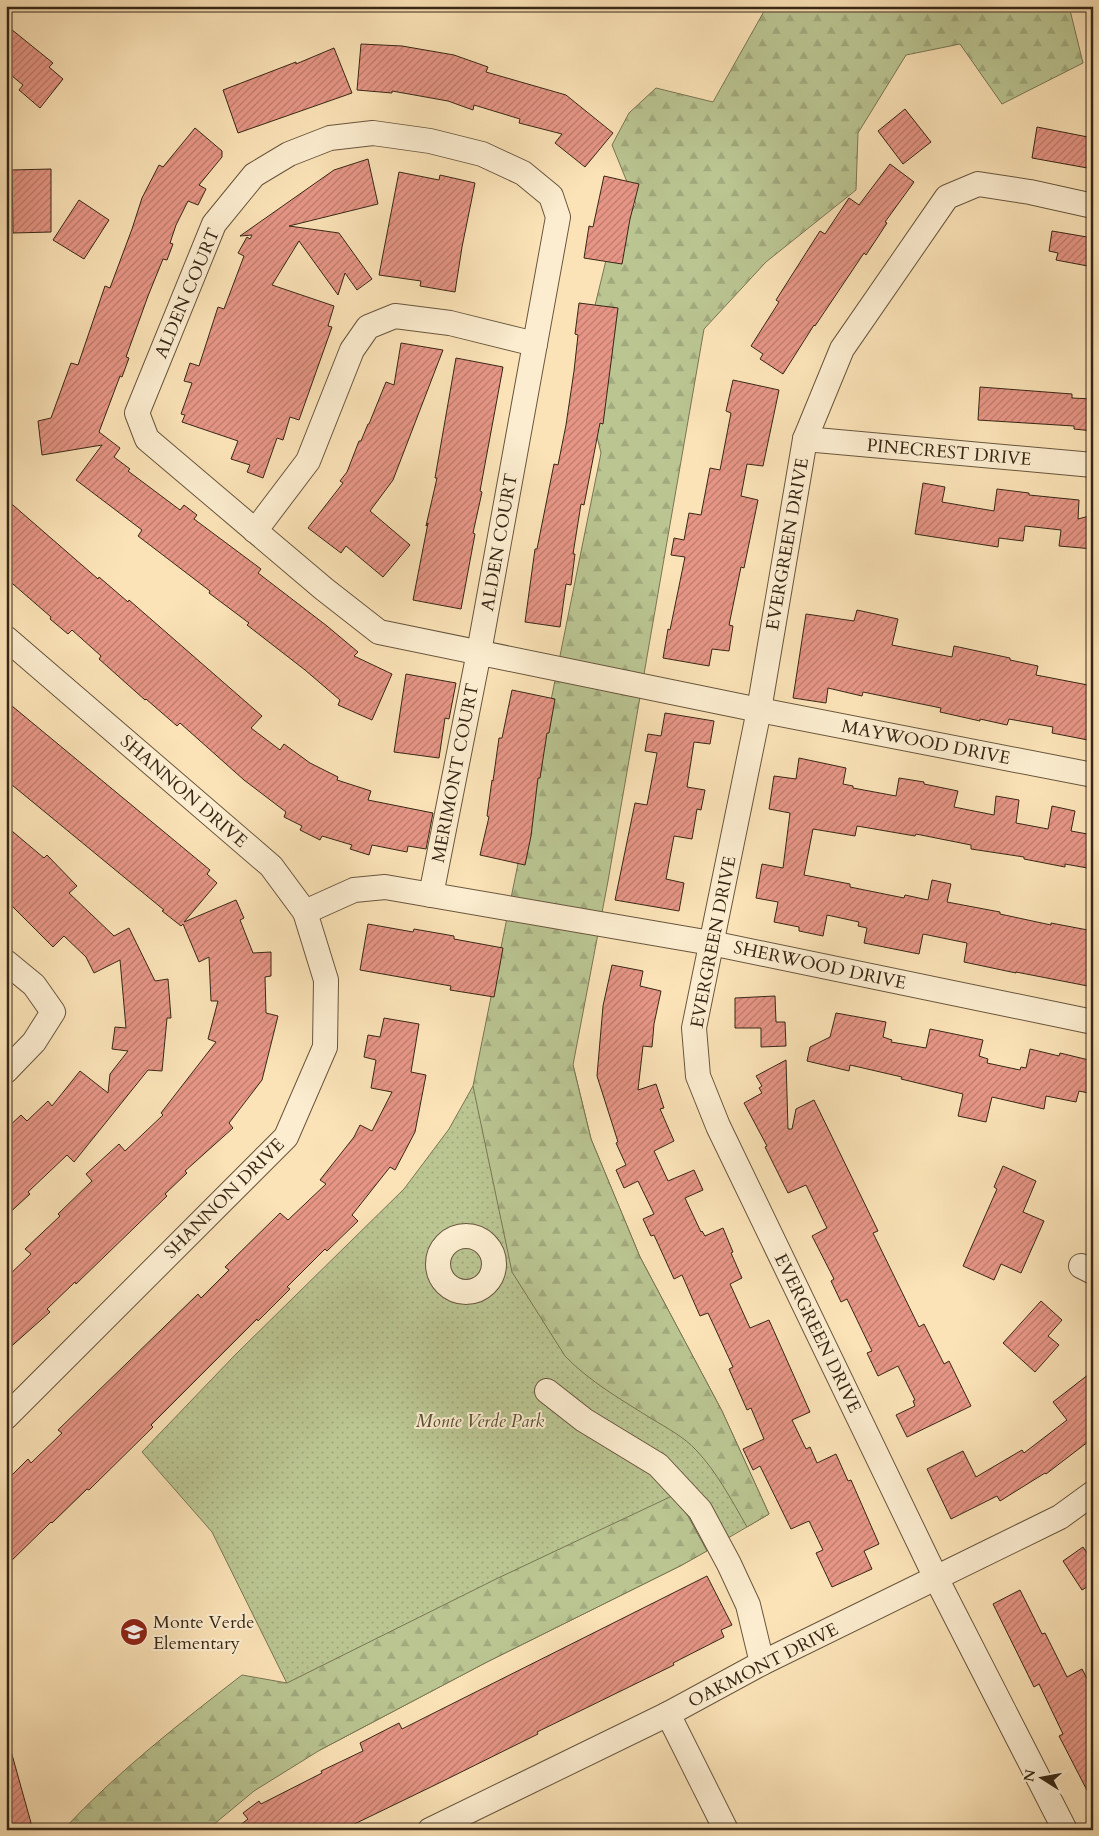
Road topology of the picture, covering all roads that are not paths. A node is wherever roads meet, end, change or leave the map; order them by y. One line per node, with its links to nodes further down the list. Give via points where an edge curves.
1 (1093, 206): 3 (street, EVERGREEN DRIVE, via 978,184 947,197 842,349)
2 (535, 344): 5 (street, via 450,323 395,316 368,327 352,350 308,461); 5 (street, ALDEN COURT, via 558,216 551,196 523,173 482,154 430,141 373,133 330,138 288,154 254,175 214,224 137,413 147,439); 7 (street, ALDEN COURT)
3 (805, 439): 4 (street, PINECREST DRIVE); 8 (street, EVERGREEN DRIVE)
4 (1093, 465)
5 (255, 531): 7 (street, ALDEN COURT, via 324,590 380,632)
6 (6, 638): 11 (street, SHANNON DRIVE, via 271,866)
7 (479, 652): 8 (street, ALDEN COURT); 10 (street, MERIMONT COURT)
8 (760, 710): 9 (street, MAYWOOD DRIVE); 12 (street, EVERGREEN DRIVE)
9 (1093, 775)
10 (431, 895): 11 (street, SHERWOOD DRIVE, via 386,887 354,890); 12 (street, SHERWOOD DRIVE)
11 (305, 912): 17 (street, SHANNON DRIVE, via 326,980 325,1047 286,1137)
12 (711, 943): 14 (street, SHERWOOD DRIVE); 19 (street, EVERGREEN DRIVE, via 694,1028 698,1076 718,1126)
13 (6, 962): 15 (street, via 34,985 53,1012 34,1042)
14 (1093, 1022)
15 (6, 1070)
16 (548, 1391): 20 (street, via 584,1420 658,1465 700,1510 748,1605)
17 (6, 1417)
18 (1093, 1493): 19 (street, OAKMONT DRIVE, via 1060,1517)
19 (936, 1578): 20 (street, OAKMONT DRIVE); 24 (street, EVERGREEN DRIVE)
20 (762, 1663): 21 (street, OAKMONT DRIVE)
21 (668, 1714): 22 (street, OAKMONT DRIVE); 23 (street)
22 (445, 1826)
23 (726, 1830)
24 (1065, 1830)

